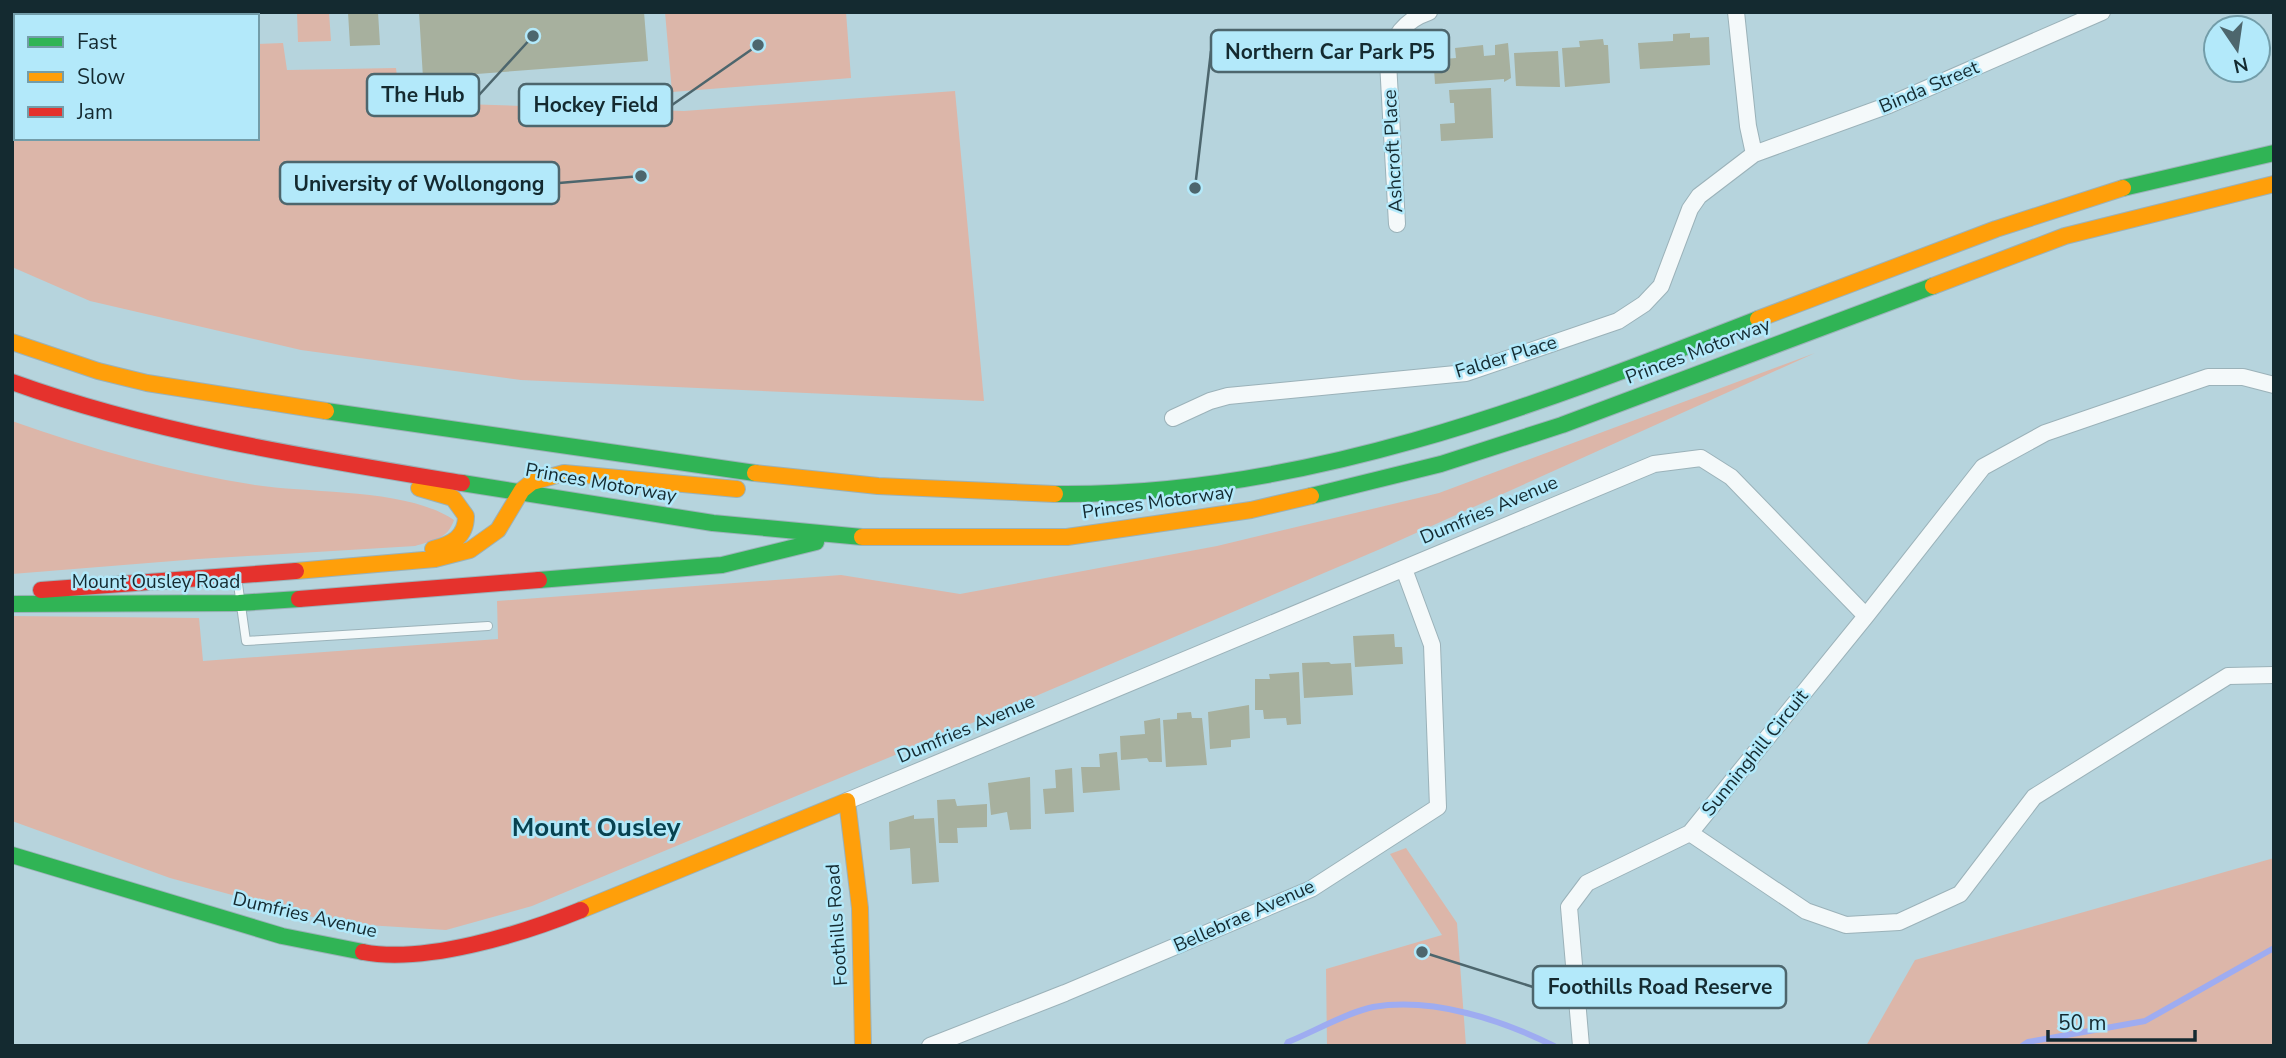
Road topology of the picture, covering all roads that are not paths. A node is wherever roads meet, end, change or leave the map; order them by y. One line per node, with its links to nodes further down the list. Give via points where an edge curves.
1 (1429, 12): 7 (street, Ashcroft Place, via 1402,27 1391,44 1388,62)
2 (1736, 12): 5 (street)
3 (2102, 12): 5 (street, Binda Street, via 1889,104)
4 (2274, 153): 12 (main road, Princes Motorway, via 2071,202 1476,423 1362,455)
5 (1754, 154): 11 (street, Falder Place, via 1699,196 1690,208 1661,286 1618,321 1466,373 1228,396)
6 (2274, 184): 16 (main road, Princes Motorway, via 2065,236 1562,425 1441,464 1251,510 1143,528 1011,539)
7 (1397, 224)
8 (12, 342): 12 (main road, Princes Motorway, via 147,383 794,480 1003,495)
9 (12, 383): 13 (main road, Princes Motorway, via 67,402 298,456); 18 (main road, via 72,415 127,434 434,491 453,498 466,516 465,530 442,547)
10 (2274, 385): 23 (street, Sunninghill Circuit, via 2243,377 2208,377 2045,433 1983,467)
11 (1173, 418)
12 (1182, 488): 15 (main road, via 1071,505)
13 (522, 490): 14 (main road, via 548,476 573,473); 16 (main road, Princes Motorway, via 713,523); 18 (main road, via 498,530 470,550 435,559)
14 (753, 491)
15 (979, 508)
16 (836, 537): 21 (main road, Mount Ousley Road, via 722,565)
17 (1404, 569): 23 (street, Dumfries Avenue, via 1654,464 1701,458 1731,477); 26 (street, Dumfries Avenue); 30 (street, Bellebrae Avenue, via 1432,645 1438,807 1311,889)
18 (296, 571): 19 (main road, Mount Ousley Road)
19 (237, 575): 20 (main road, Mount Ousley Road); 21 (lane)
20 (12, 594)
21 (239, 603): 22 (main road, Mount Ousley Road); 24 (lane, via 246,641)
22 (12, 604)
23 (1866, 616): 27 (street, Sunninghill Circuit)
24 (488, 626)
25 (2274, 675): 27 (street, Sunninghill Circuit, via 2228,676 2034,797 1960,894 1899,922 1846,925 1806,911)
26 (847, 802): 28 (main road, Dumfries Avenue, via 541,926 450,949 379,954 282,936); 29 (main road, Foothills Road, via 860,908)
27 (1690, 833): 31 (street, via 1587,883 1569,907)
28 (12, 855)
29 (863, 1046)
30 (930, 1046)
31 (1581, 1046)

